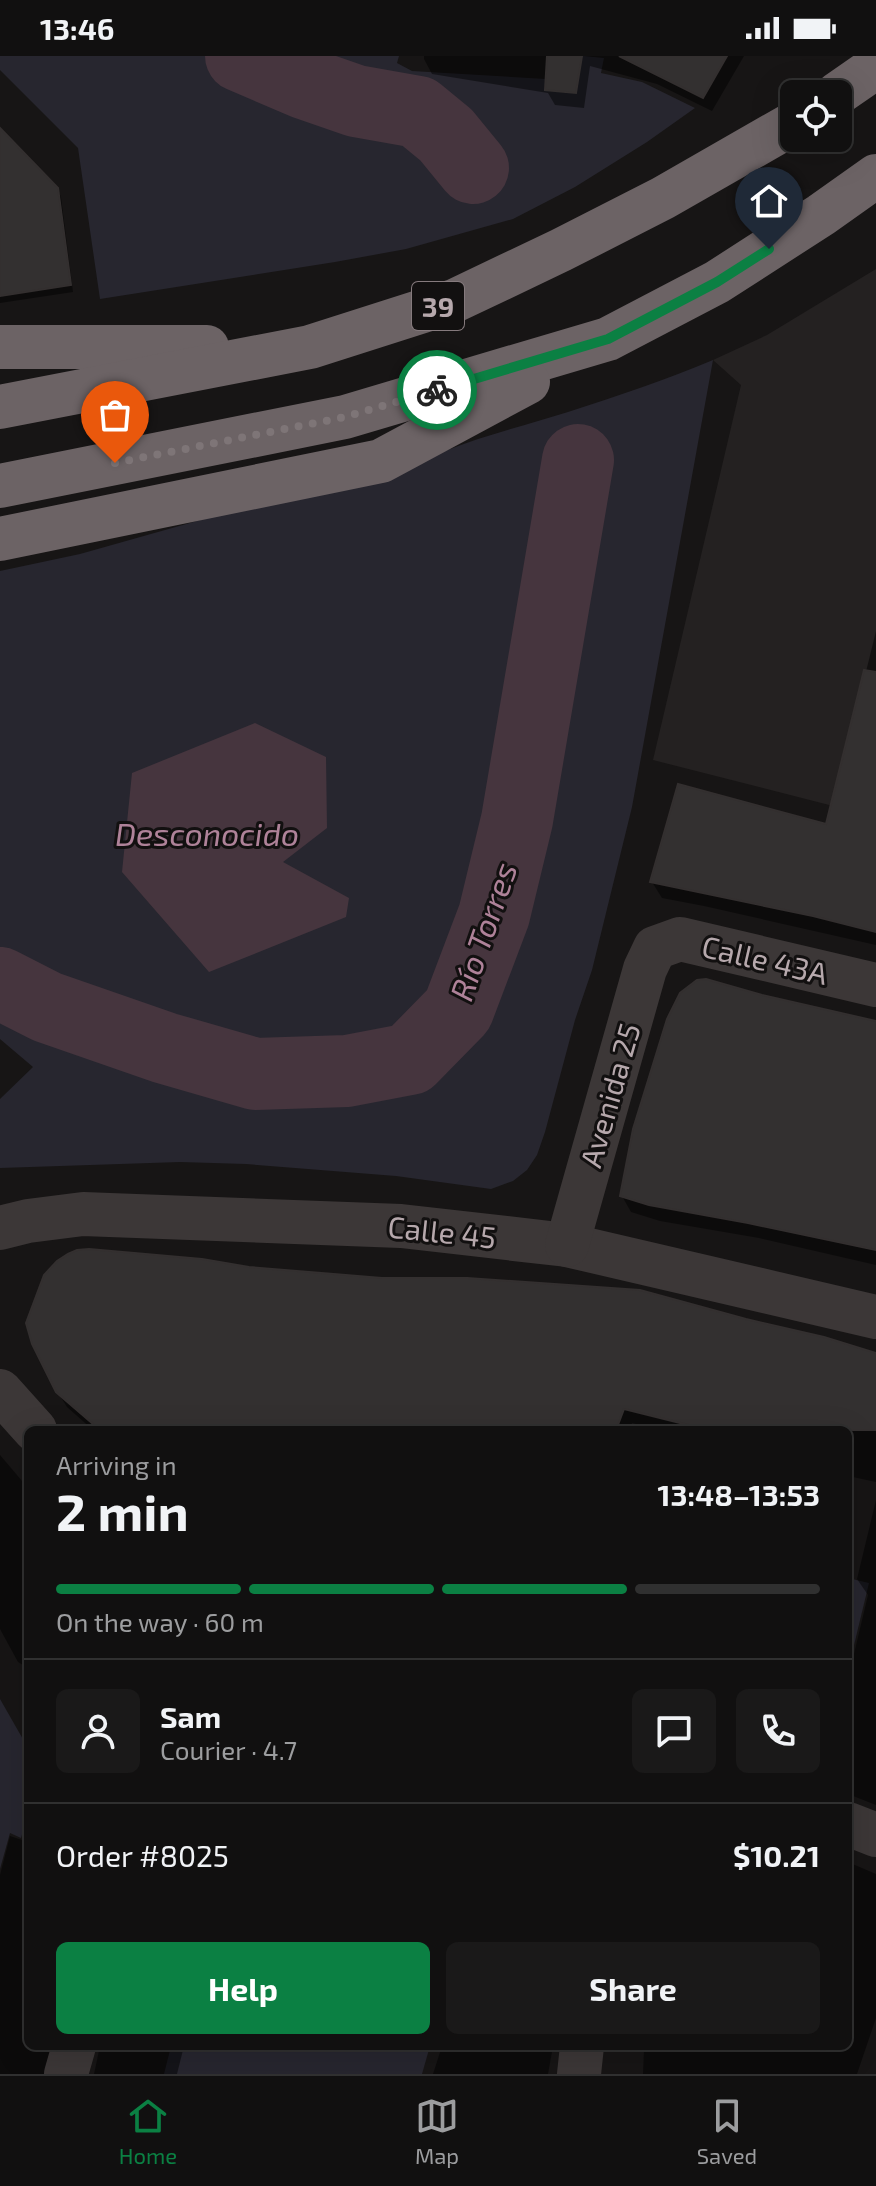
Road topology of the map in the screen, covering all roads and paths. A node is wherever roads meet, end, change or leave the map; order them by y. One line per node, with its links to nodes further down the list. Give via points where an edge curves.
1 (876, 67): 2 (highway)
2 (852, 84)
3 (780, 131): 7 (highway, 39, via 663,198 454,301)
4 (876, 176): 5 (highway, via 717,282)
5 (608, 339): 9 (highway, via 345,417); 10 (highway, via 381,461)
6 (0, 347): 7 (highway)
7 (310, 347): 8 (highway, 39)
8 (0, 407)
9 (0, 486)
10 (0, 539)
11 (655, 948): 12 (street, Calle 43A, via 680,939); 14 (street, Avenida 25)
12 (876, 985)
13 (0, 1228): 14 (street, Calle 45, via 83,1214 137,1215 401,1226)
14 (567, 1245): 15 (street, Calle 45)
15 (876, 1317)
16 (0, 1391): 17 (street)
17 (31, 1426)
18 (852, 1826): 19 (street)
19 (876, 1835)
20 (73, 2050): 22 (street)
21 (582, 2050): 23 (street)
22 (66, 2074)
23 (579, 2074)

